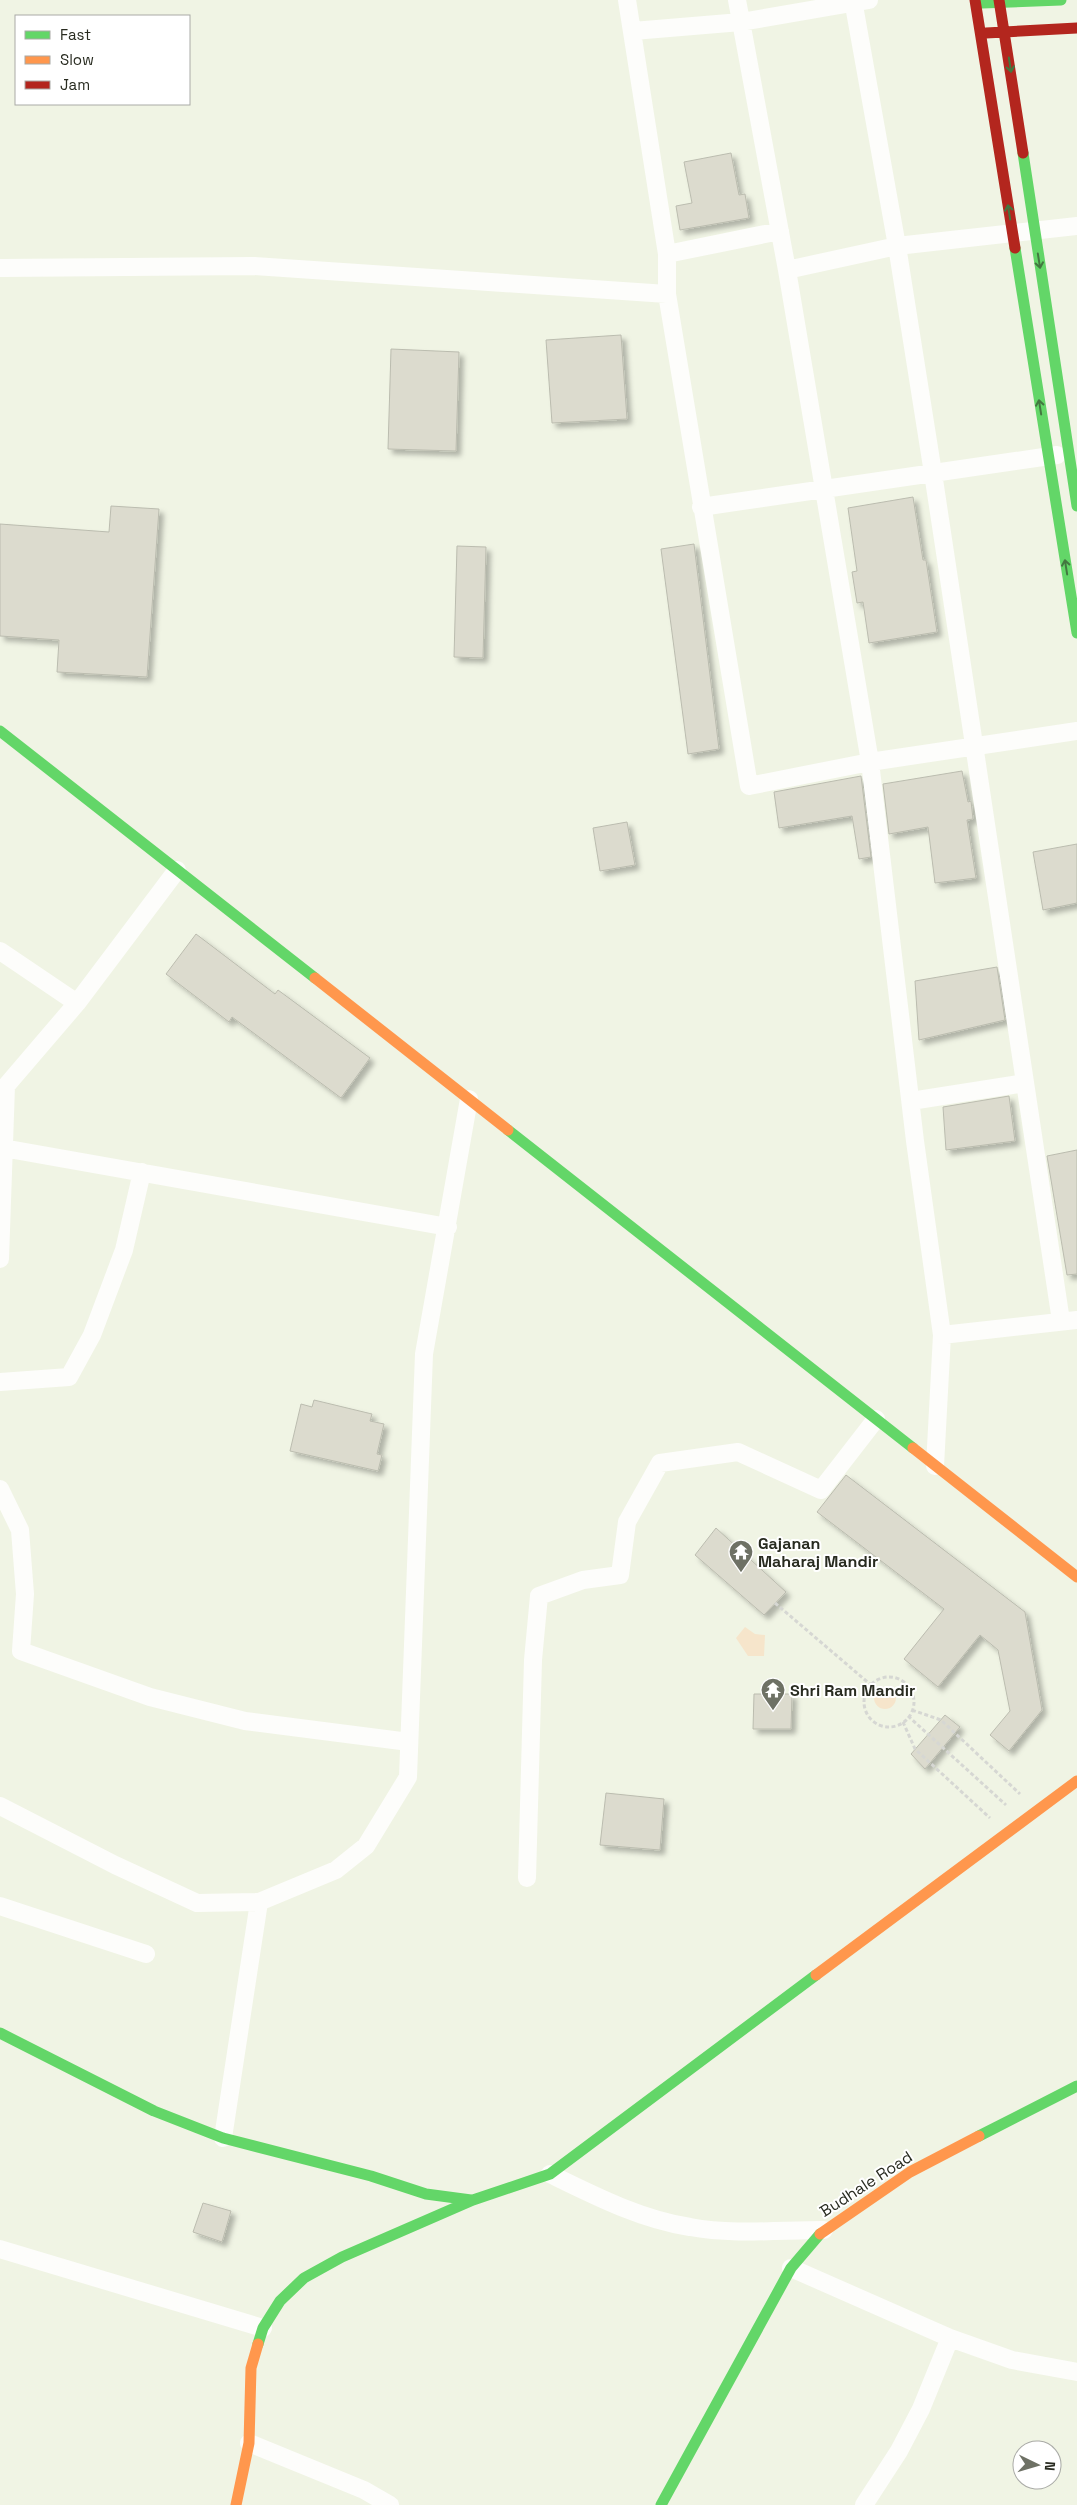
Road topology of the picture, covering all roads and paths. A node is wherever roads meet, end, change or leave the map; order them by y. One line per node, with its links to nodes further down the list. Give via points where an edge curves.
1 (627, 0): 9 (street)
2 (738, 0): 7 (street)
3 (1061, 0): 6 (main road)
4 (859, 1): 7 (street); 16 (street)
5 (971, 1): 6 (main road); 11 (main road)
6 (999, 1): 10 (main road)
7 (741, 22): 9 (street); 13 (street)
8 (1077, 28): 10 (main road)
9 (633, 31): 17 (street)
10 (1004, 31): 11 (main road); 14 (main road, one-way to 14)
11 (980, 34): 15 (main road, one-way to 11)
12 (1077, 226): 14 (street)
13 (780, 230): 17 (street); 19 (street)
14 (1035, 230): 15 (street); 21 (main road, one-way to 21)
15 (1012, 233): 16 (street); 22 (main road, one-way to 15)
16 (897, 246): 19 (street); 23 (street)
17 (667, 254): 20 (street)
18 (0, 268): 20 (street, via 254,266)
19 (787, 270): 24 (street)
20 (668, 294): 26 (street)
21 (1073, 453): 22 (street); 25 (main road)
22 (1048, 456): 23 (street); 27 (main road, one-way to 22)
23 (933, 473): 24 (street); 30 (street)
24 (823, 488): 26 (street); 31 (street)
25 (1077, 506)
26 (701, 507): 31 (street, via 749,786)
27 (1077, 633)
28 (0, 731): 32 (main road)
29 (1077, 731): 30 (street)
30 (974, 746): 31 (street); 35 (street)
31 (870, 762): 37 (street)
32 (176, 870): 34 (street); 36 (main road)
33 (0, 951): 34 (street)
34 (77, 1003): 38 (street, via 6,1086)
35 (1025, 1083): 37 (street); 42 (street)
36 (469, 1099): 40 (street); 45 (main road)
37 (911, 1101): 43 (street)
38 (3, 1148): 39 (street); 41 (street)
39 (142, 1172): 40 (street); 44 (street, via 124,1250 92,1335 69,1377)
40 (448, 1228): 54 (street, via 424,1354)
41 (0, 1259)
42 (1069, 1320): 43 (street)
43 (942, 1335): 46 (street)
44 (0, 1382)
45 (876, 1419): 46 (main road); 60 (street, via 821,1490 738,1452 660,1463 627,1522 620,1575 584,1580 539,1596 533,1660)
46 (935, 1466): 48 (main road)
47 (0, 1489): 54 (street, via 20,1530 25,1594 21,1651 150,1697 245,1720)
48 (1077, 1577)
49 (775, 1603): 50 (path)
50 (870, 1685): 51 (path, via 885,1677 900,1680 911,1691); 53 (path, via 864,1700 868,1716 882,1726)
51 (912, 1710): 52 (path); 56 (path, via 941,1720)
52 (908, 1716): 53 (path); 58 (path)
53 (902, 1722): 59 (path, via 915,1749)
54 (409, 1742): 61 (street, via 408,1777 366,1846 336,1870)
55 (1077, 1780): 67 (main road)
56 (1025, 1799)
57 (0, 1806): 61 (street, via 197,1903)
58 (1012, 1811)
59 (992, 1820)
60 (527, 1878)
61 (259, 1902): 66 (street)
62 (0, 1906): 63 (street)
63 (146, 1954)
64 (0, 2033): 66 (main road, via 154,2111)
65 (1077, 2086): 69 (main road, Budhale Road, via 910,2172)
66 (223, 2138): 68 (main road, via 371,2176 426,2194)
67 (550, 2174): 68 (main road); 69 (street, via 614,2205 690,2227)
68 (473, 2200): 72 (main road, via 342,2257 304,2278 280,2301)
69 (824, 2230): 71 (main road, Budhale Road)
70 (0, 2249): 72 (street)
71 (791, 2268): 73 (street); 78 (main road, Budhale Road)
72 (263, 2328): 75 (main road, via 251,2368)
73 (950, 2338): 74 (street, via 1012,2360); 79 (street, via 921,2409 899,2451)
74 (1077, 2372)
75 (249, 2443): 76 (main road); 77 (street, via 364,2490)
76 (236, 2505)
77 (390, 2505)
78 (661, 2505)
79 (864, 2505)

